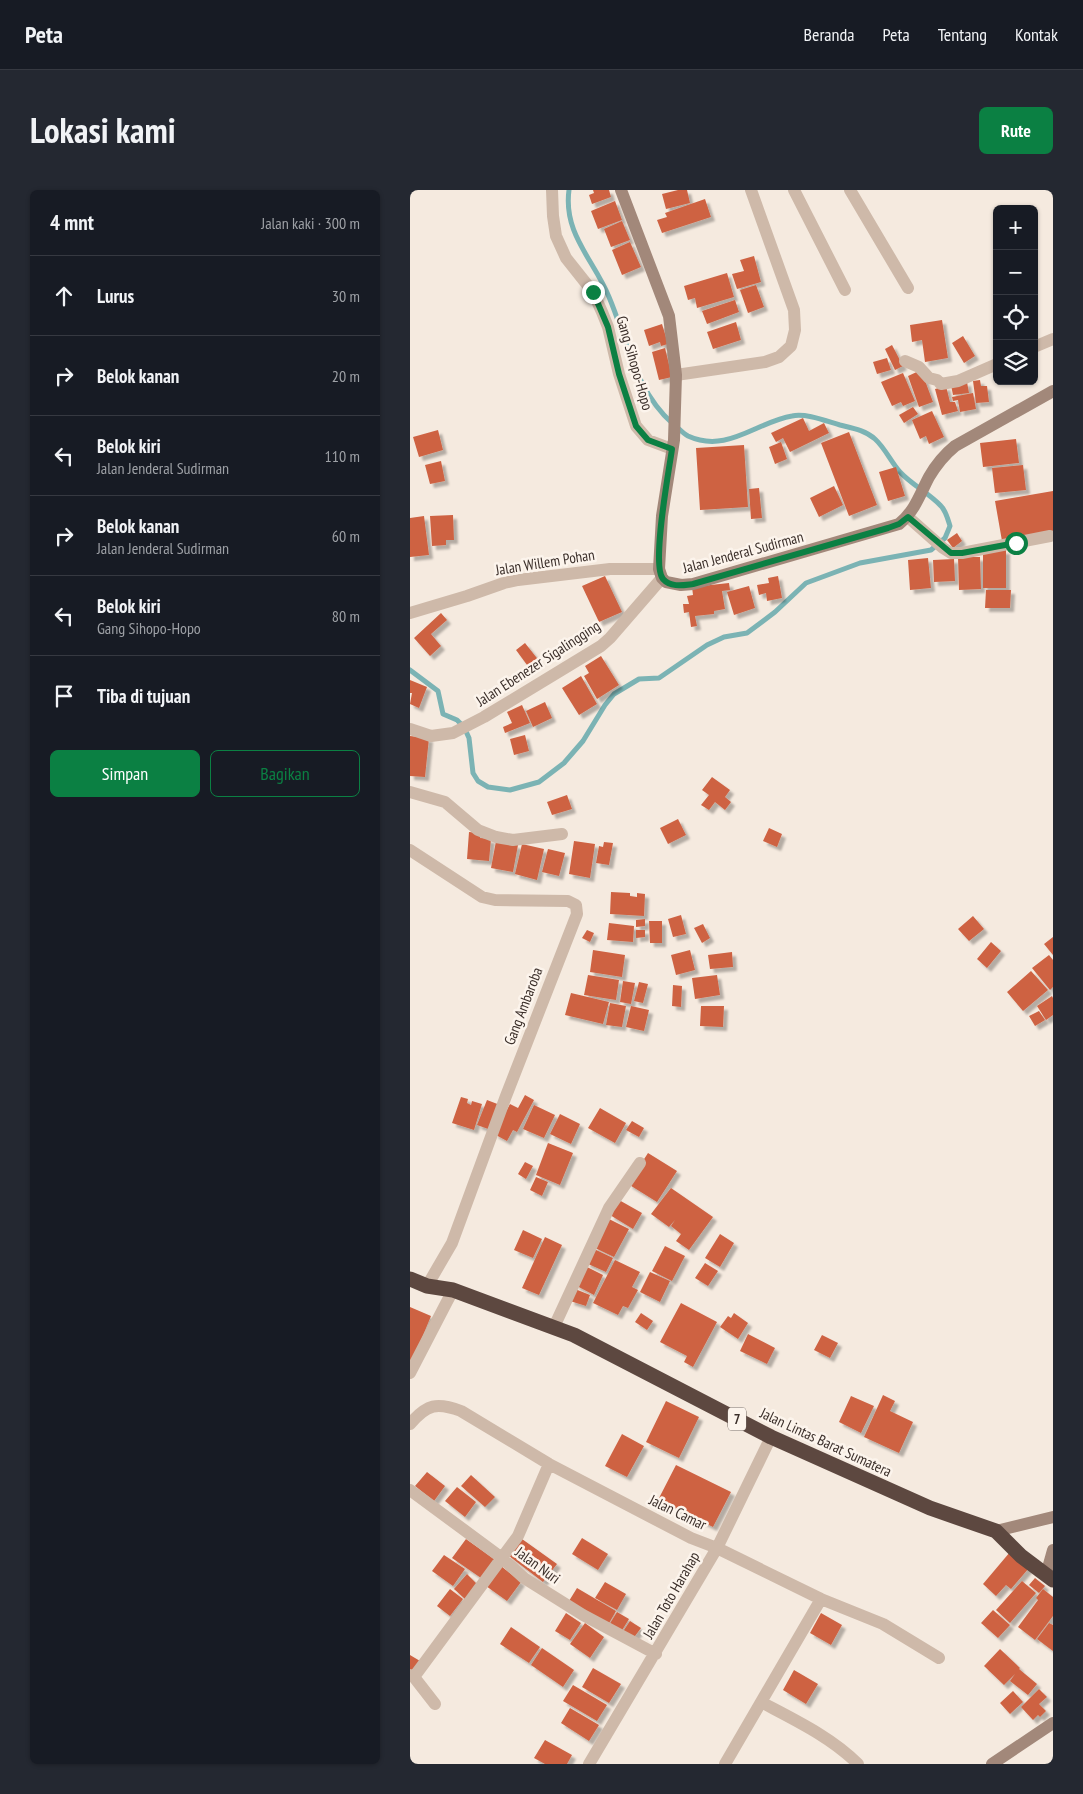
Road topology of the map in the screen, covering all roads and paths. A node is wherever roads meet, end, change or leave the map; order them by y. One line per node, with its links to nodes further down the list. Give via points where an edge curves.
1 (552, 190): 14 (street, Gang Sihopo-Hopo, via 556,236 566,258 593,292 602,312 636,426 648,440)
2 (621, 190): 12 (main road, Jalan Jenderal Sudirman, via 669,316)
3 (751, 190): 12 (street, via 794,310 795,330 791,346 779,357 765,362)
4 (794, 190): 7 (street)
5 (850, 190): 6 (street)
6 (908, 288)
7 (845, 290)
8 (1053, 339): 9 (street)
9 (1038, 345)
10 (906, 361): 11 (street, via 941,384 958,381)
11 (993, 366)
12 (676, 375): 14 (main road, Jalan Jenderal Sudirman)
13 (1053, 391): 15 (main road, via 955,446 928,478)
14 (673, 444): 17 (main road, Jalan Jenderal Sudirman, via 662,516)
15 (911, 512): 16 (street, via 927,534 951,553); 17 (main road, Jalan Jenderal Sudirman, via 899,524 888,528 693,584 674,585 666,582)
16 (1050, 536)
17 (660, 573): 18 (street, Jalan Willem Pohan, via 610,569 511,581); 19 (street, Jalan Ebenezer Sigalingging, via 601,646 453,732 431,736)
18 (410, 613)
19 (410, 729)
20 (410, 792): 21 (street, via 445,802 478,830 496,837 513,840)
21 (562, 834)
22 (410, 850): 25 (street, Gang Ambaroba, via 482,896 495,900 568,901 578,908 452,1243)
23 (640, 1163): 27 (street, via 609,1208)
24 (410, 1279): 25 (highway, Jalan Lintas Barat Sumatera / 7)
25 (427, 1286): 26 (highway, Jalan Lintas Barat Sumatera / 7)
26 (453, 1290): 27 (highway, Jalan Lintas Barat Sumatera / 7); 28 (street)
27 (554, 1327): 30 (highway, Jalan Lintas Barat Sumatera / 7)
28 (410, 1373)
29 (410, 1424): 31 (street, Jalan Camar, via 428,1408 437,1405 448,1407)
30 (771, 1437): 34 (highway, Jalan Lintas Barat Sumatera / 7, via 930,1508); 35 (street, Jalan Toto Harahap)
31 (549, 1464): 35 (street, Jalan Camar, via 691,1538); 37 (street, via 518,1536)
32 (410, 1490): 37 (street, Jalan Nuri)
33 (1053, 1517): 34 (main road)
34 (996, 1531): 38 (highway, Jalan Lintas Barat Sumatera / 7)
35 (717, 1548): 39 (street, Jalan Camar); 40 (street, Jalan Toto Harahap)
36 (1053, 1550): 38 (main road)
37 (502, 1558): 40 (street, Jalan Nuri, via 524,1578 583,1615); 42 (street)
38 (1050, 1578)
39 (822, 1599): 41 (street, Jalan Camar, via 883,1624); 43 (street)
40 (656, 1654): 46 (street, Jalan Toto Harahap)
41 (939, 1658)
42 (412, 1676): 44 (street)
43 (761, 1702): 47 (street); 48 (street, via 820,1734)
44 (435, 1704)
45 (1053, 1723): 49 (main road)
46 (589, 1764)
47 (725, 1764)
48 (858, 1764)
49 (992, 1764)

